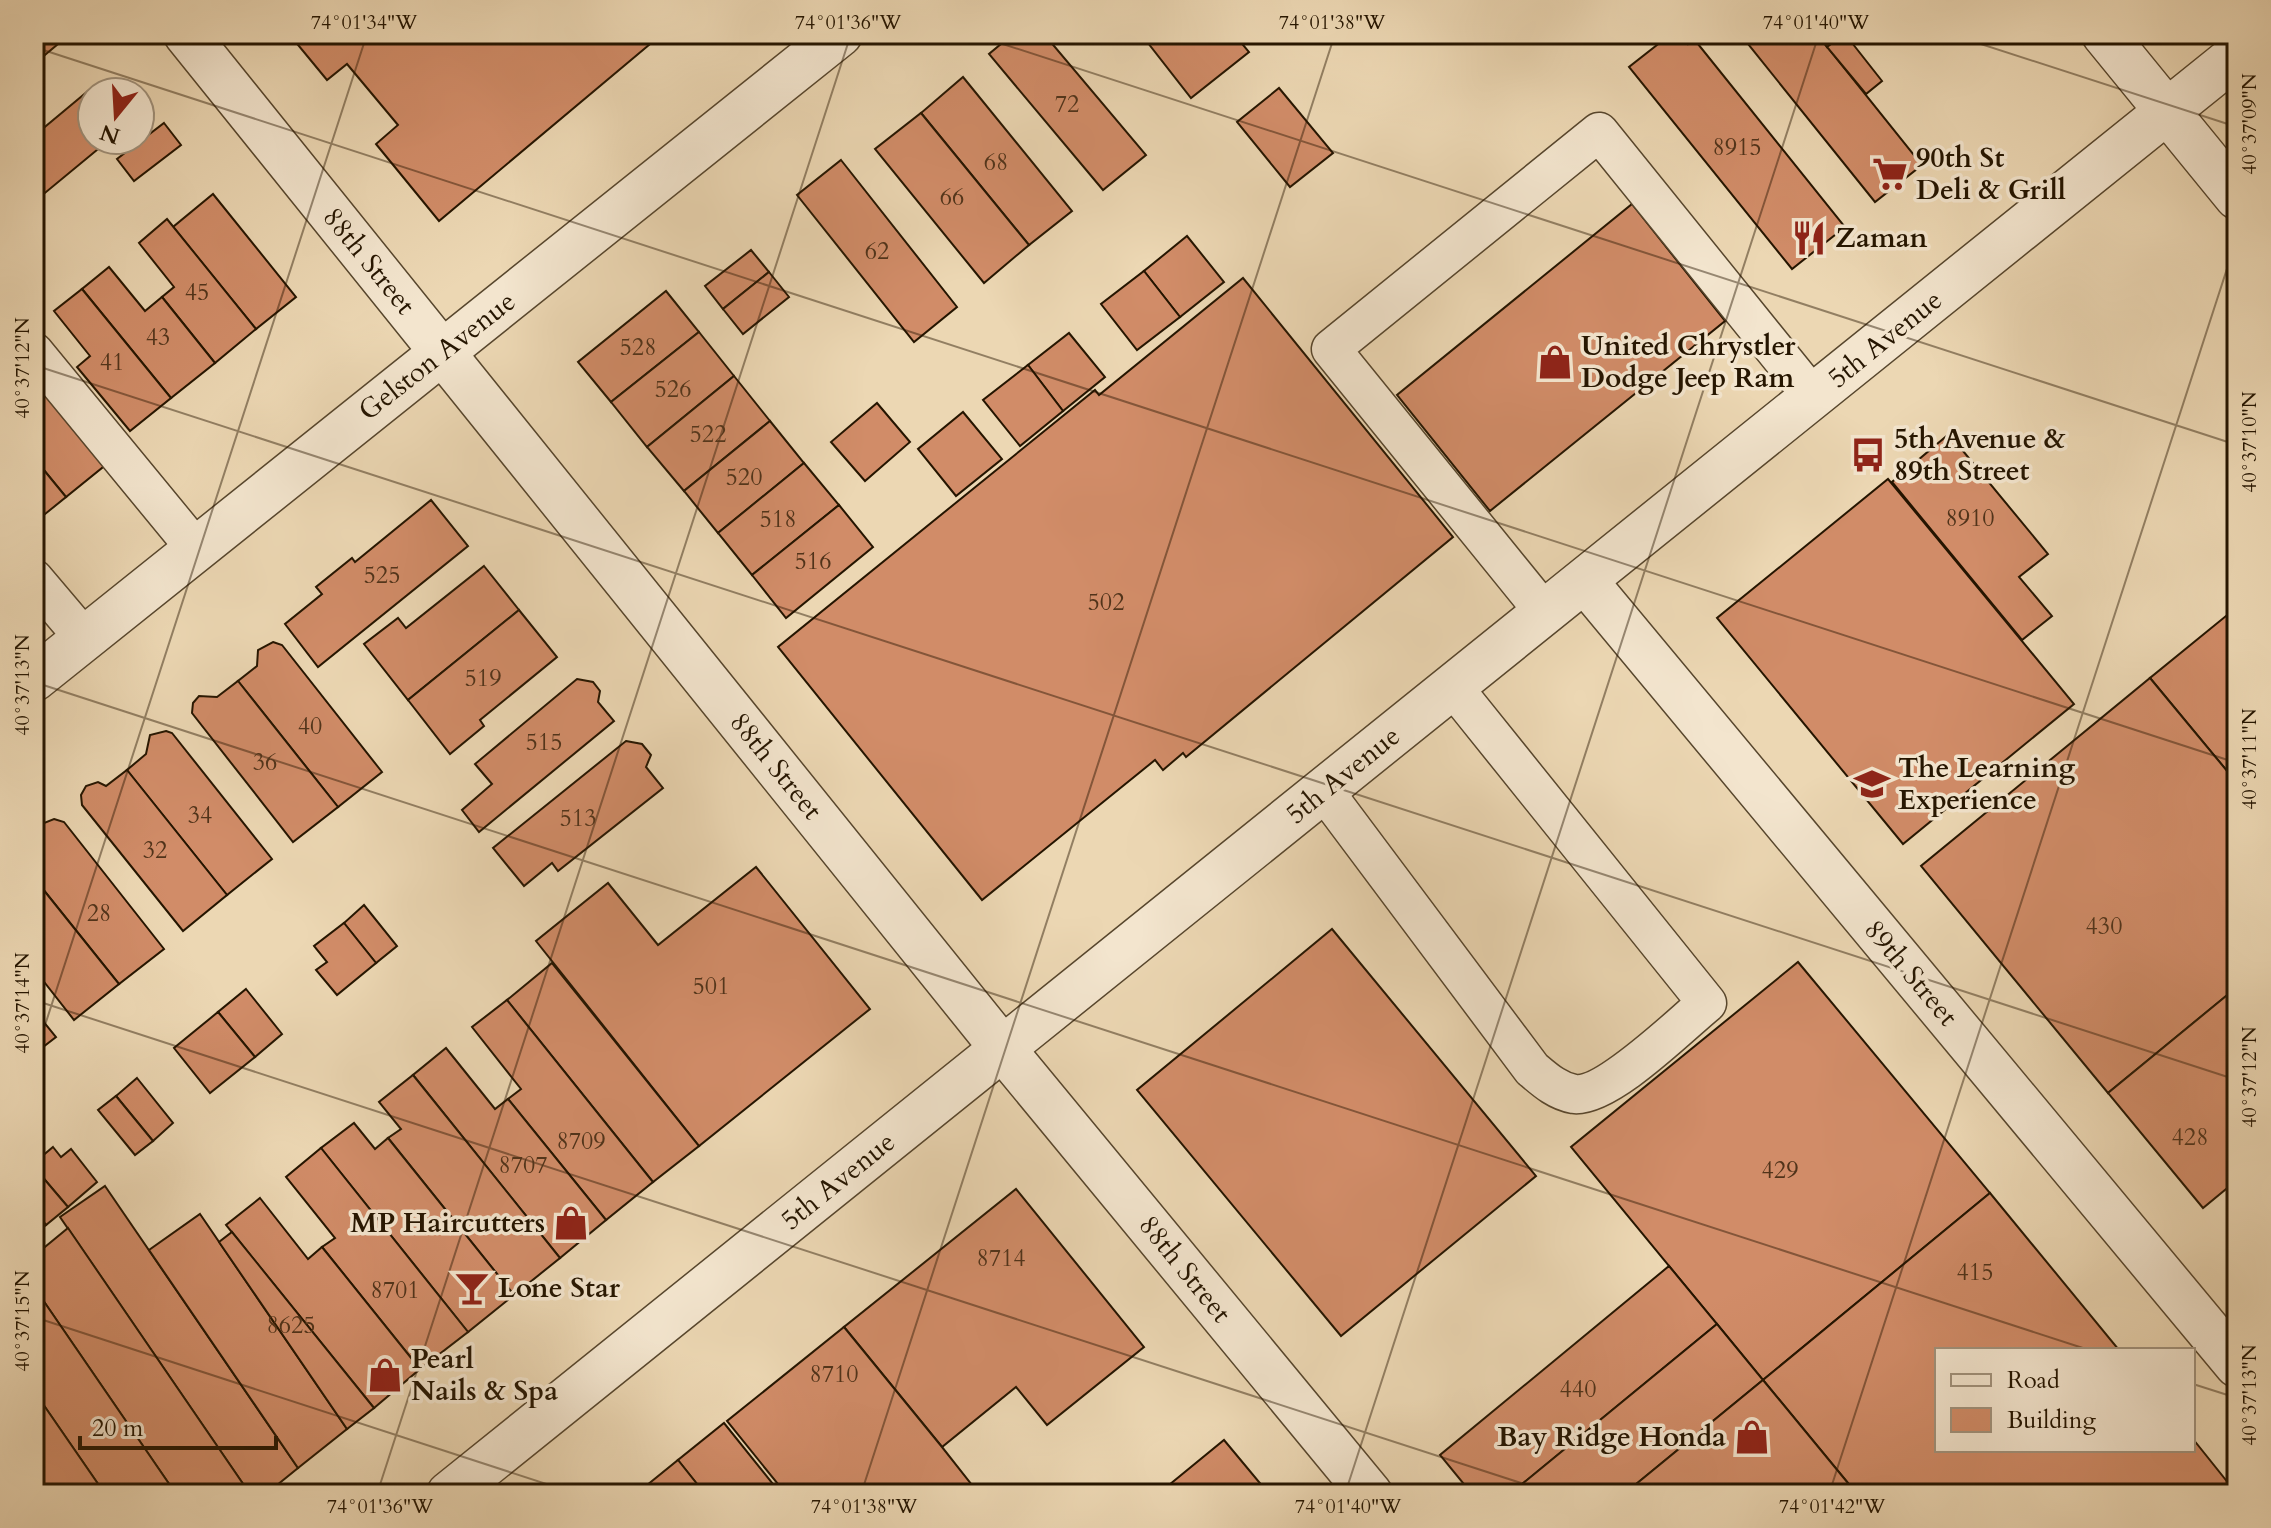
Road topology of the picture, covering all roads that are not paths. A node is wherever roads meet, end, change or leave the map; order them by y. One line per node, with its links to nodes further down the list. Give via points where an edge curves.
1 (186, 34): 7 (street, 88th Street)
2 (840, 34): 7 (street, Gelston Avenue)
3 (2104, 34): 5 (street)
4 (2237, 55): 5 (street, 5th Avenue)
5 (2166, 112): 6 (street); 9 (street, 5th Avenue)
6 (2237, 197)
7 (442, 351): 10 (street, Gelston Avenue); 18 (street, 88th Street)
8 (34, 352): 10 (lane)
9 (1813, 397): 12 (street, 5th Avenue); 13 (lane, via 1599,132 1331,349)
10 (196, 549): 14 (street, Gelston Avenue)
11 (34, 579): 14 (lane)
12 (1585, 581): 13 (street, 5th Avenue); 19 (street, 89th Street)
13 (1545, 613): 16 (street, 5th Avenue)
14 (84, 638): 15 (street, Gelston Avenue)
15 (34, 679)
16 (1453, 687): 17 (street, 5th Avenue); 17 (lane, via 1707,1003 1603,1089 1576,1094 1552,1087 1532,1069)
17 (1324, 791): 18 (street, 5th Avenue)
18 (1003, 1049): 20 (street, 5th Avenue); 21 (street, 88th Street)
19 (2237, 1365)
20 (469, 1488)
21 (1370, 1494)

